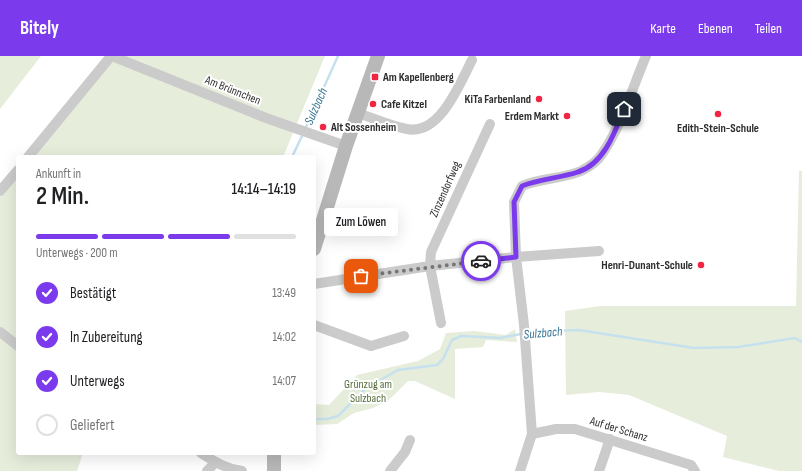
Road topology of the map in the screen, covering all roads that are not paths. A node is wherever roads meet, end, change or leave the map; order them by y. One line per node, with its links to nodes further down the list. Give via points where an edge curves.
1 (112, 56): 7 (street, Am Brünnchen, via 266,118); 8 (street, Am Brünnchen)
2 (378, 56): 5 (main road)
3 (646, 56): 13 (street, via 602,155 592,165 579,172 522,186 514,202)
4 (472, 60): 5 (street, via 451,101 434,122 423,129 408,130)
5 (357, 113): 7 (main road)
6 (490, 124): 14 (street, Zinzendorfweg, via 431,252)
7 (346, 146): 11 (main road)
8 (30, 155)
9 (16, 172): 10 (street)
10 (0, 192)
11 (316, 244)
12 (599, 251): 13 (street)
13 (516, 257): 14 (street); 21 (street)
14 (430, 266): 15 (street); 16 (street)
15 (316, 284)
16 (441, 322)
17 (316, 326): 19 (street, via 371,346)
18 (0, 332): 20 (street)
19 (404, 336)
20 (16, 344)
21 (532, 434): 22 (street, Auf der Schanz, via 556,429 575,429); 31 (street)
22 (610, 439): 32 (street); 33 (street, Auf der Schanz, via 691,465)
23 (410, 440): 30 (street, via 405,452)
24 (203, 455): 26 (street)
25 (274, 455): 29 (main road)
26 (215, 462): 27 (street); 28 (street)
27 (207, 471)
28 (242, 471)
29 (274, 471)
30 (390, 471)
31 (520, 471)
32 (599, 471)
33 (695, 471)

